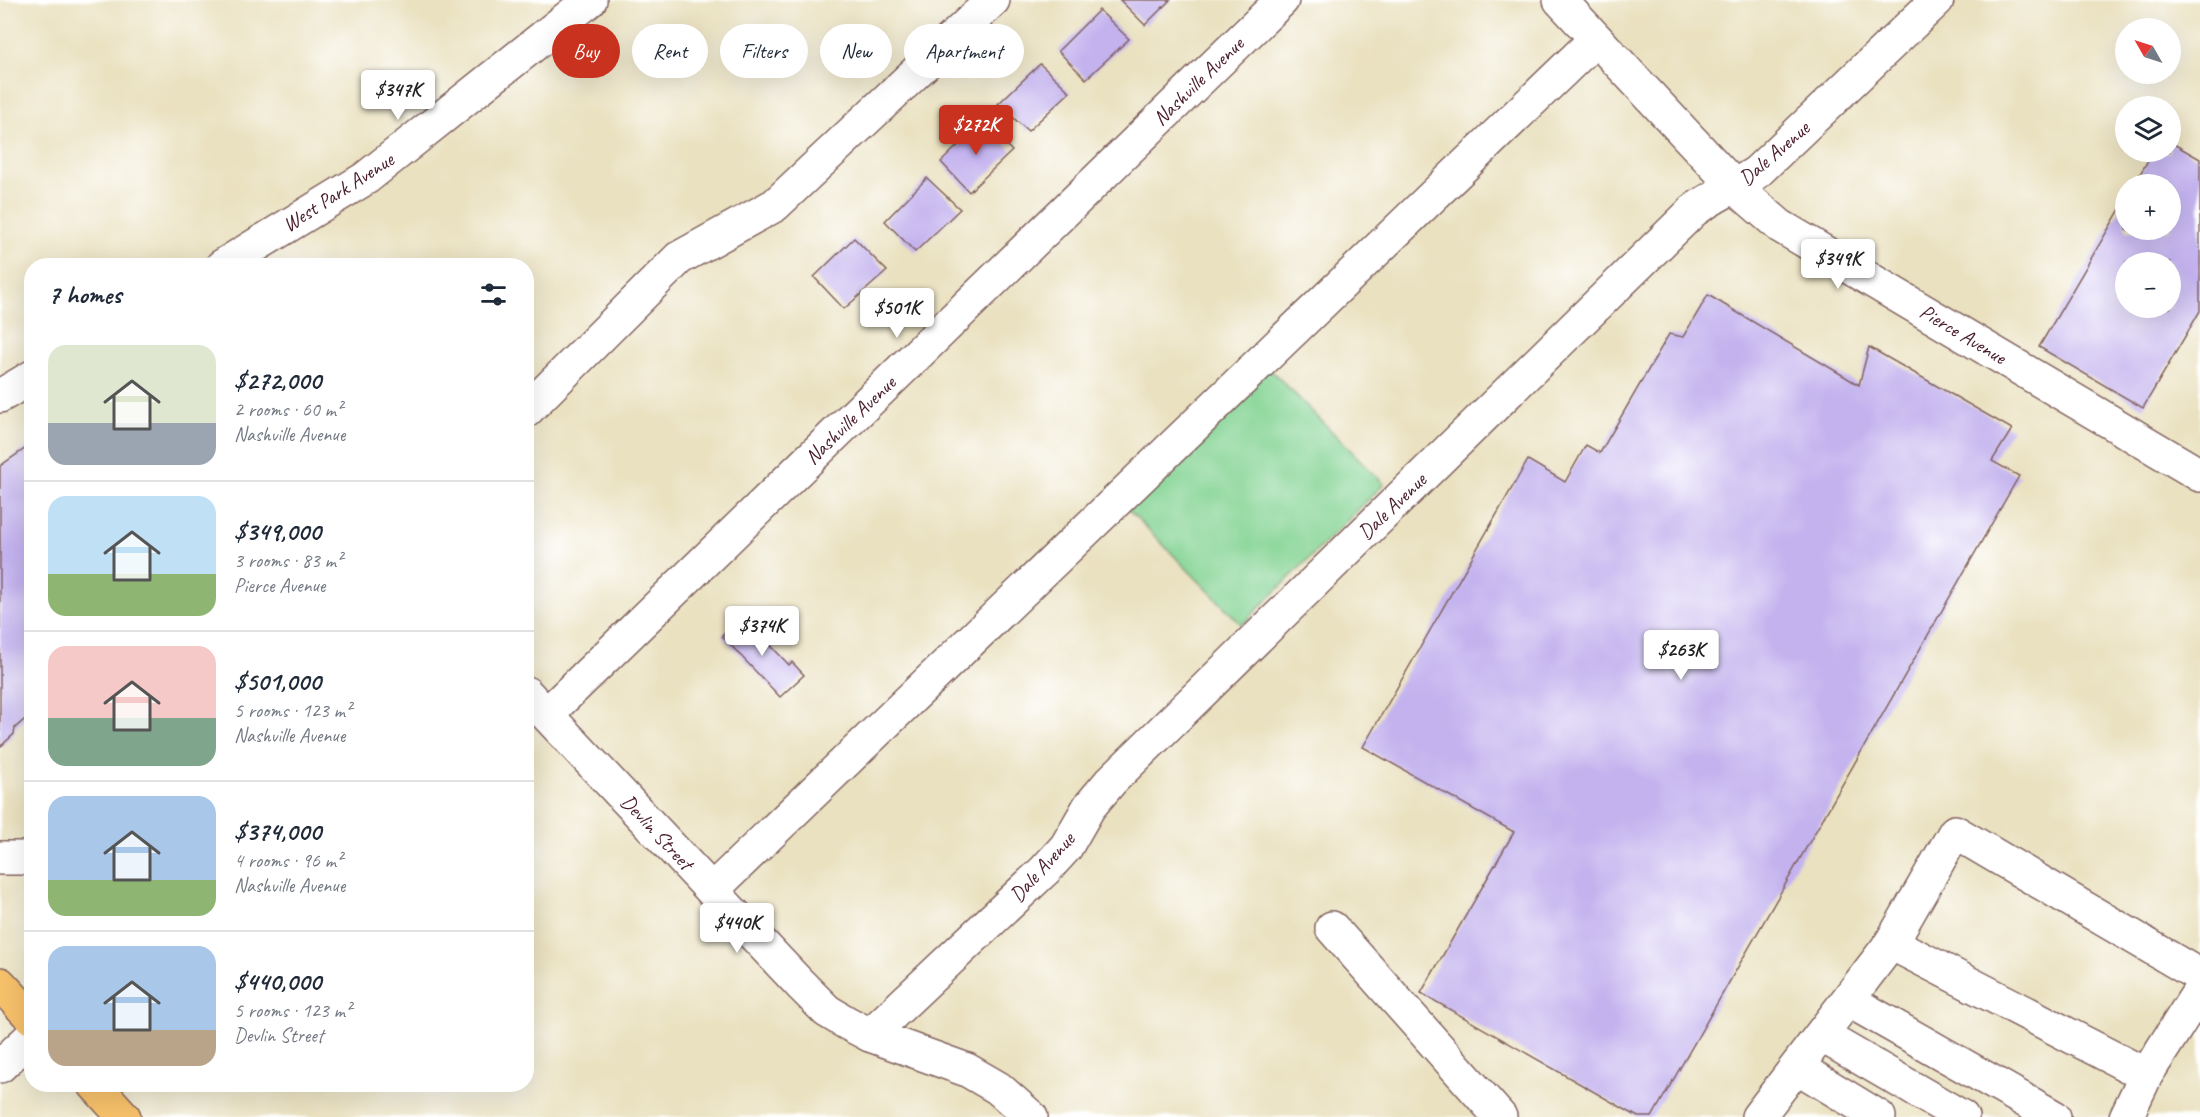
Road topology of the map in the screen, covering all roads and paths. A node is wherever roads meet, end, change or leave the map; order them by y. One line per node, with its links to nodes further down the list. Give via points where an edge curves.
1 (590, 0): 8 (street, West Park Avenue, via 366,178)
2 (993, 0): 11 (street, via 775,205 679,258)
3 (1282, 0): 13 (street, Nashville Avenue)
4 (1560, 0): 6 (street, Pierce Avenue)
5 (1936, 0): 7 (street, Dale Avenue, via 1776,156)
6 (1596, 39): 7 (street, Pierce Avenue); 16 (street)
7 (1735, 187): 12 (street, Pierce Avenue, via 1780,226); 24 (street, Dale Avenue, via 1694,210 1162,731 1089,807 1066,847 1046,870)
8 (235, 258)
9 (24, 382): 10 (street)
10 (0, 396)
11 (534, 403)
12 (2200, 475)
13 (537, 704): 16 (street, Devlin Street)
14 (0, 858): 15 (street)
15 (24, 858)
16 (712, 891): 24 (street, Devlin Street, via 827,1011)
17 (1332, 928): 33 (street)
18 (1891, 943): 19 (street, via 1955,832); 22 (street); 29 (street)
19 (2200, 976)
20 (0, 984): 23 (main road)
21 (2200, 990): 29 (street)
22 (1848, 1000): 25 (street); 37 (street)
23 (24, 1010)
24 (870, 1035): 32 (street, Devlin Street, via 967,1070 998,1088)
25 (1821, 1035): 28 (street); 36 (street)
26 (24, 1044): 27 (street)
27 (0, 1066)
28 (1797, 1067): 34 (street); 35 (street)
29 (2146, 1075): 38 (street)
30 (101, 1092): 31 (main road)
31 (124, 1117)
32 (1031, 1117)
33 (1500, 1117)
34 (1758, 1117)
35 (1879, 1117)
36 (1962, 1117)
37 (2054, 1117)
38 (2126, 1117)

